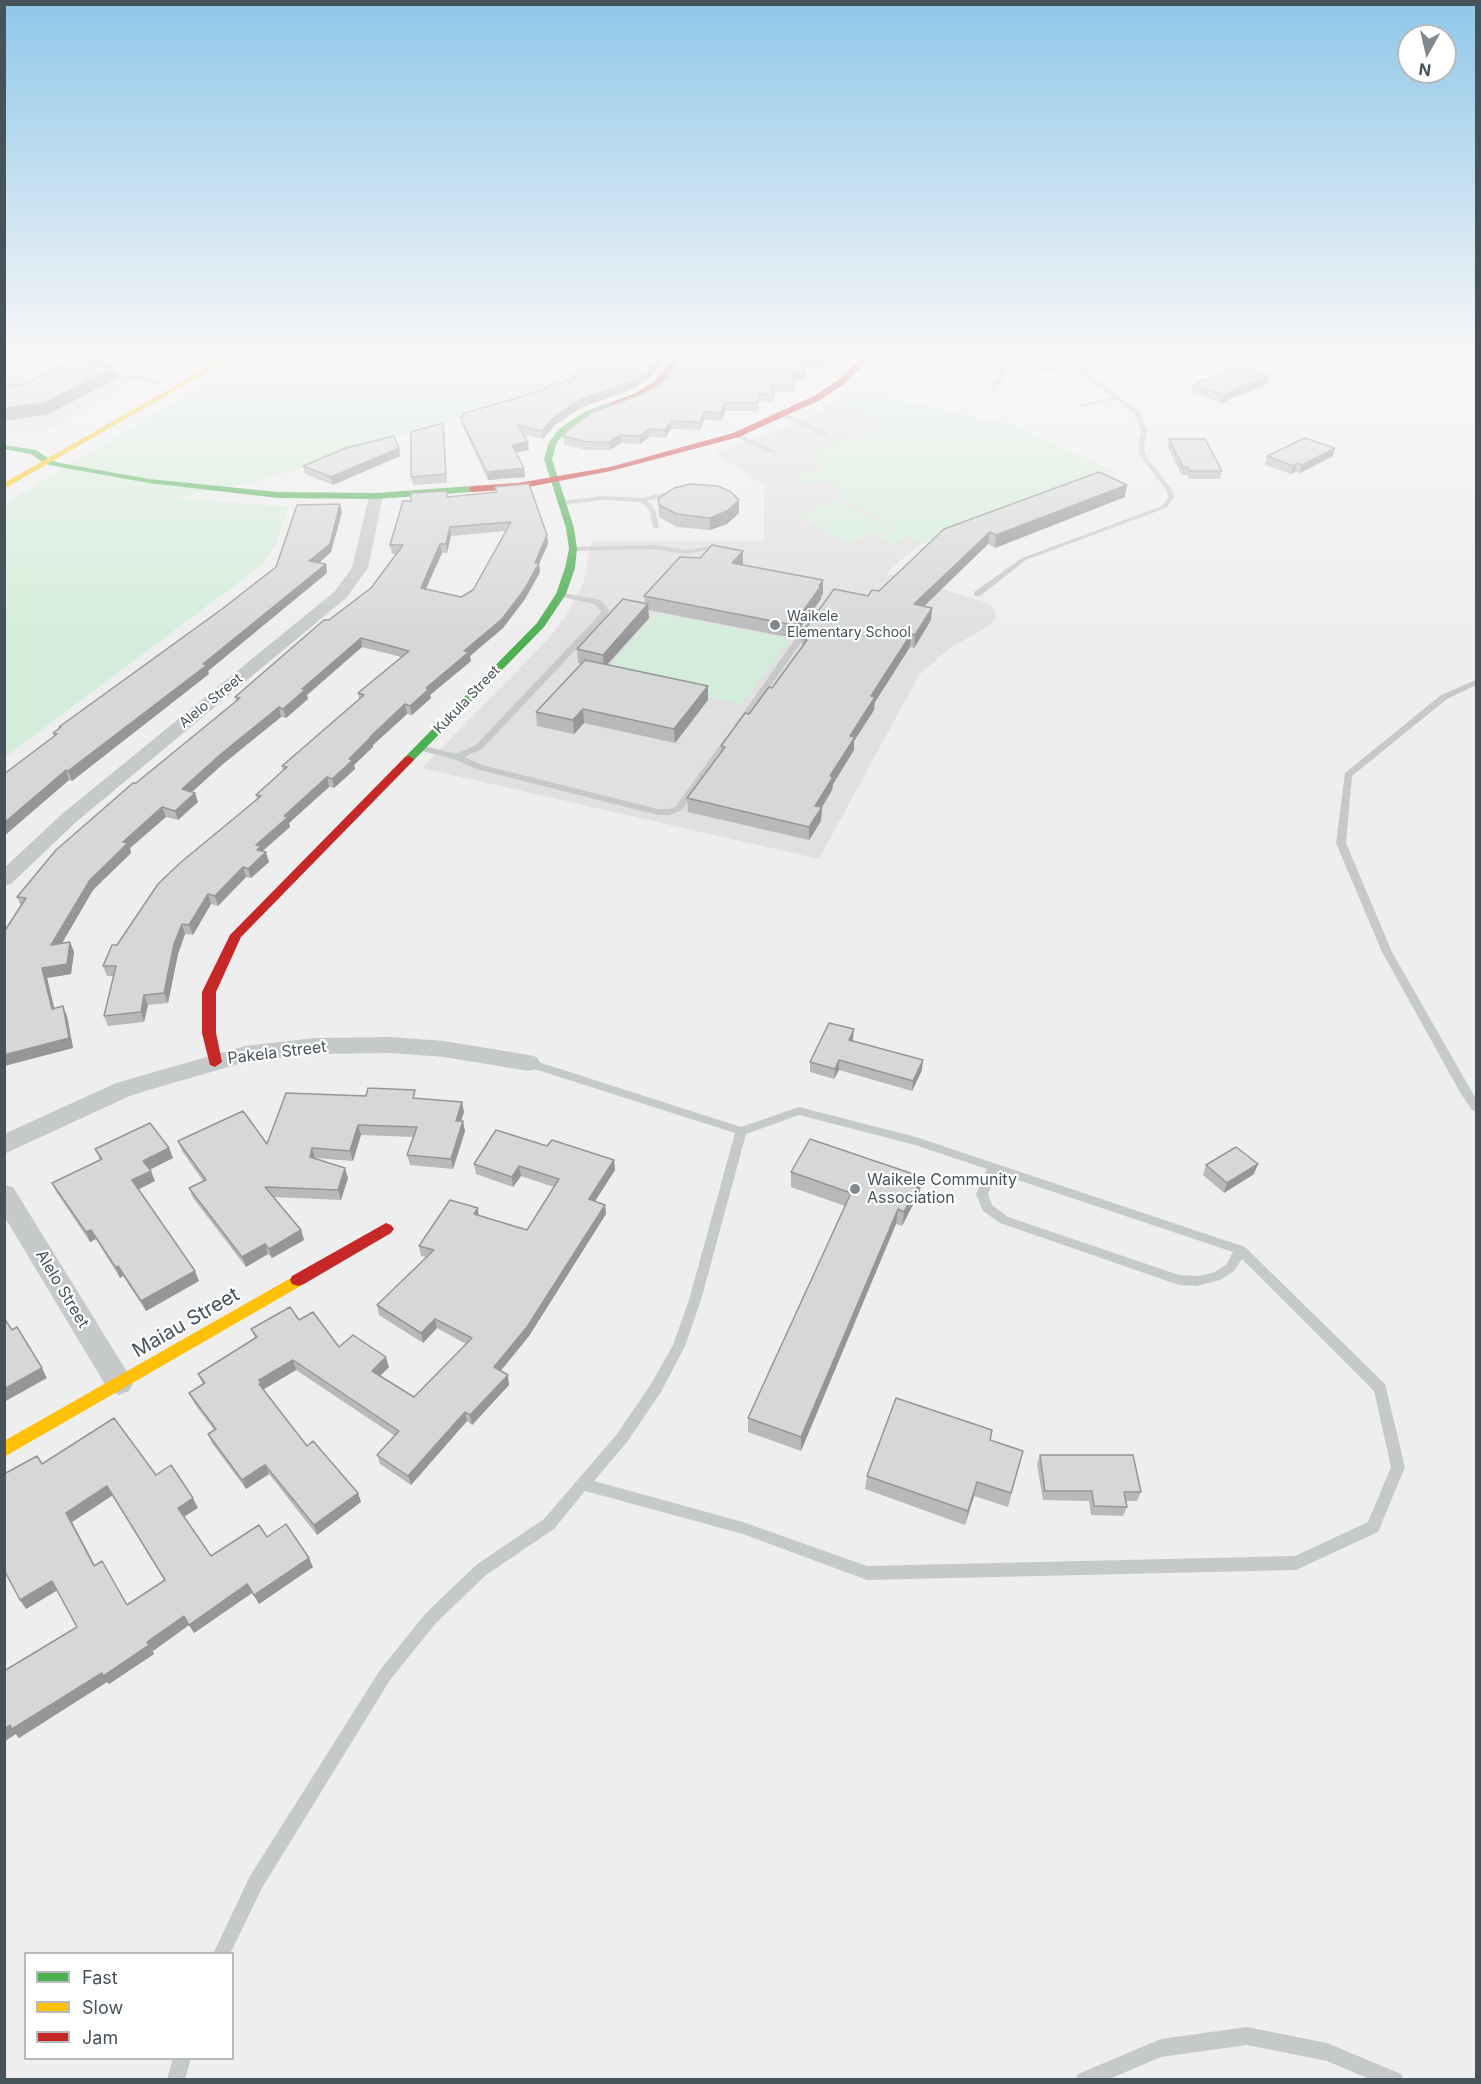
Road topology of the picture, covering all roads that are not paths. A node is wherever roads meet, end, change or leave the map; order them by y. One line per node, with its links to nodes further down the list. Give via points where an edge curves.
1 (38, 449): 8 (street); 8 (street, via 12,463)
2 (70, 449): 8 (street)
3 (550, 449): 9 (street, Kukula Street)
4 (689, 449): 9 (street)
5 (768, 449): 7 (lane)
6 (1142, 449): 21 (lane, via 1170,491 1168,503 1156,511 1024,559)
7 (774, 452)
8 (48, 462): 10 (street); 12 (street, via 179,485 278,495)
9 (554, 480): 12 (street); 14 (street, Kukula Street)
10 (4, 487)
11 (677, 491): 13 (lane)
12 (376, 496): 26 (street, Alelo Street, via 360,568 340,595 69,818)
13 (642, 500): 14 (lane, via 602,498); 15 (lane, via 653,512)
14 (562, 503): 17 (street, Kukula Street)
15 (656, 527)
16 (716, 547): 18 (lane)
17 (573, 549): 18 (lane, via 653,547); 20 (street, Kukula Street)
18 (687, 552): 19 (lane)
19 (683, 561)
20 (561, 594): 24 (street, Kukula Street, via 541,625); 25 (lane, via 597,602 605,610 604,615 480,747)
21 (977, 594)
22 (816, 616): 25 (lane, via 697,784 679,808 670,812 500,773)
23 (1476, 682): 29 (lane, via 1444,698 1348,775 1341,843 1387,952)
24 (421, 748): 25 (lane); 27 (street, Kukula Street, via 236,935 209,992 209,1033)
25 (457, 757)
26 (4, 880)
27 (215, 1062): 28 (street, Pakela Street, via 245,1054 315,1046 390,1045); 31 (street, Pakela Street, via 124,1089)
28 (529, 1063): 30 (lane)
29 (1476, 1107)
30 (741, 1131): 32 (lane, via 799,1112 916,1141); 38 (lane, via 679,1346 651,1397)
31 (4, 1144)
32 (994, 1167): 35 (lane); 35 (lane, via 982,1194 987,1208 1004,1220 1179,1280 1216,1277 1230,1268)
33 (4, 1194): 36 (street, Alelo Street)
34 (386, 1229): 36 (street, Maiau Street)
35 (1240, 1250): 38 (lane, via 1380,1388 1398,1467 1373,1527 1296,1563 867,1573 743,1528)
36 (119, 1383): 37 (street, Maiau Street)
37 (4, 1450)
38 (585, 1485): 39 (lane, via 549,1524 481,1570 430,1618 385,1675 256,1882)
39 (221, 1952)
40 (181, 2060): 41 (lane)
41 (176, 2079)
42 (1084, 2079): 43 (lane, via 1161,2048 1246,2036 1327,2052)
43 (1395, 2079)

